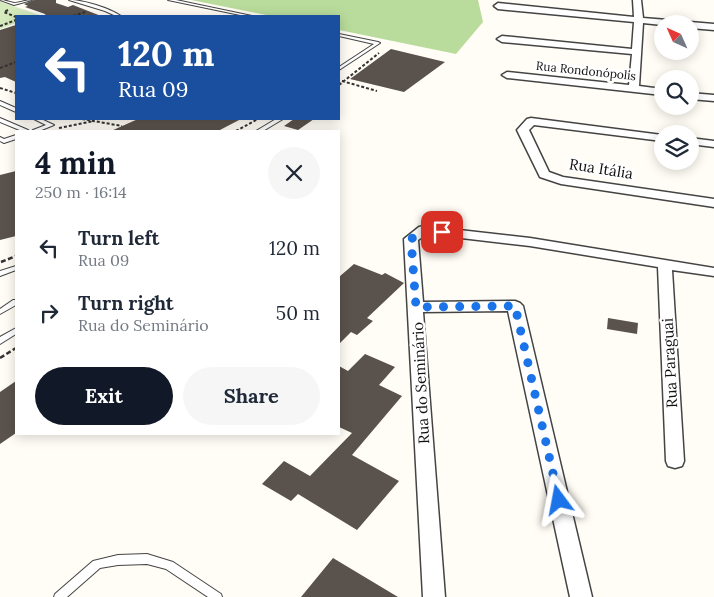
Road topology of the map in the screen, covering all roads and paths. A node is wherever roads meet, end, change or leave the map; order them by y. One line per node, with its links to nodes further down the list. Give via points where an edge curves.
1 (2, 0): 2 (lane, via 14,4)
2 (30, 0)
3 (71, 0): 7 (lane)
4 (170, 0): 8 (lane)
5 (637, 0): 10 (street)
6 (498, 6): 10 (street)
7 (117, 15)
8 (245, 15)
9 (15, 20): 12 (path)
10 (638, 20): 11 (street); 18 (street)
11 (654, 22)
12 (0, 26)
13 (699, 26): 14 (street)
14 (714, 27)
15 (340, 35): 21 (lane, via 378,43)
16 (502, 39): 18 (street)
17 (384, 49): 23 (path)
18 (636, 52): 26 (street)
19 (15, 62): 20 (path)
20 (0, 68)
21 (340, 68)
22 (507, 75): 26 (street, Rua Rondonópolis)
23 (342, 81): 24 (path); 27 (path)
24 (340, 84)
25 (0, 88): 29 (path)
26 (634, 89): 28 (street, Rua Rondonópolis)
27 (377, 91)
28 (654, 91)
29 (15, 93)
30 (699, 97): 31 (street)
31 (714, 98)
32 (0, 103): 33 (lane)
33 (15, 110)
34 (0, 120): 42 (lane)
35 (40, 120): 43 (lane, via 51,125)
36 (86, 120): 39 (path)
37 (256, 120): 44 (path)
38 (278, 120): 45 (lane)
39 (94, 122): 40 (path); 41 (path)
40 (122, 126)
41 (56, 129)
42 (24, 130)
43 (38, 130)
44 (238, 130)
45 (261, 130)
46 (15, 137): 48 (lane)
47 (654, 137): 51 (street, Rua Itália, via 531,122 523,130 544,174 561,180)
48 (0, 139)
49 (699, 142): 50 (street)
50 (714, 144)
51 (714, 203)
52 (15, 256): 53 (path)
53 (0, 263)
54 (665, 264): 56 (street, Rua do Seminário); 59 (street, Rua do Seminário, via 530,242 424,230 411,239); 65 (street, Rua Paraguai)
55 (15, 268): 57 (lane)
56 (714, 272)
57 (0, 274)
58 (15, 303): 60 (lane)
59 (416, 307): 68 (street, Rua do Seminário); 69 (street, via 515,306)
60 (0, 312)
61 (15, 332): 62 (lane)
62 (0, 341)
63 (15, 349): 64 (path)
64 (0, 358)
65 (675, 462)
66 (59, 597): 67 (lane, via 97,564 148,560 169,565)
67 (217, 597)
68 (434, 597)
69 (581, 597)

